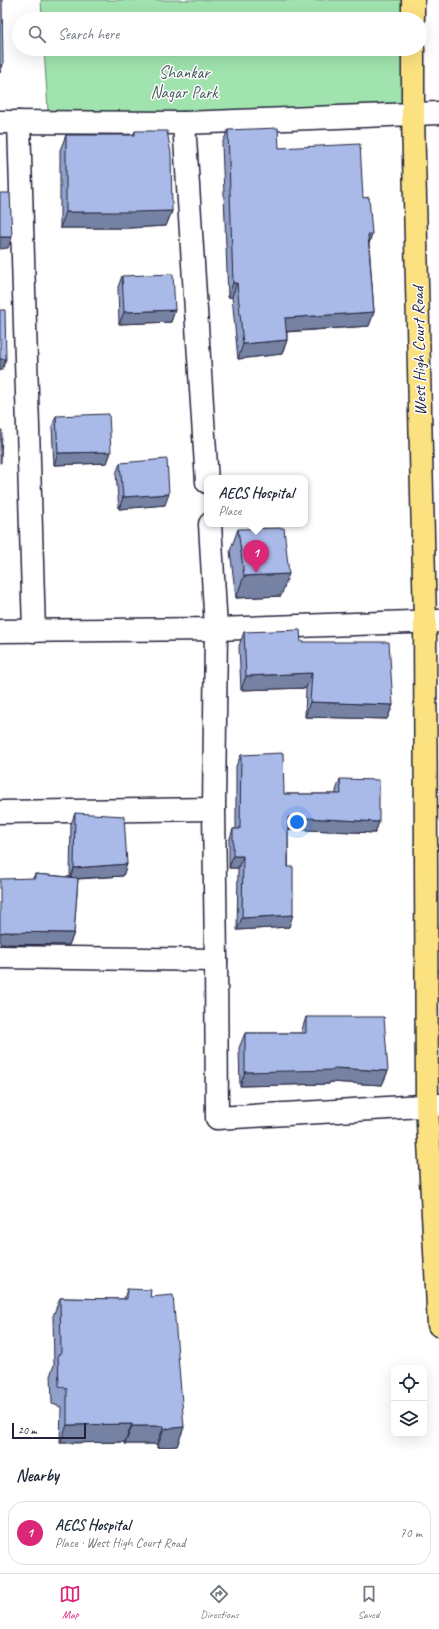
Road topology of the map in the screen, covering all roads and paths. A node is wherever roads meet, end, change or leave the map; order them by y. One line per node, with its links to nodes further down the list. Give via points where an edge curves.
1 (413, 0): 2 (main road)
2 (413, 12)
3 (413, 56): 5 (main road, West High Court Road)
4 (439, 113): 5 (street)
5 (413, 115): 7 (street); 10 (main road, West High Court Road)
6 (10, 122): 7 (street); 13 (street)
7 (184, 123): 8 (street)
8 (207, 475)
9 (210, 527): 11 (street)
10 (432, 621): 11 (street); 18 (main road, West High Court Road)
11 (216, 629): 13 (street); 14 (street)
12 (0, 631): 13 (street)
13 (34, 631)
14 (214, 809): 15 (street); 17 (street)
15 (0, 812)
16 (0, 957): 17 (street)
17 (216, 960): 18 (street, via 216,1118)
18 (433, 1105): 19 (main road, West High Court Road)
19 (439, 1325)

